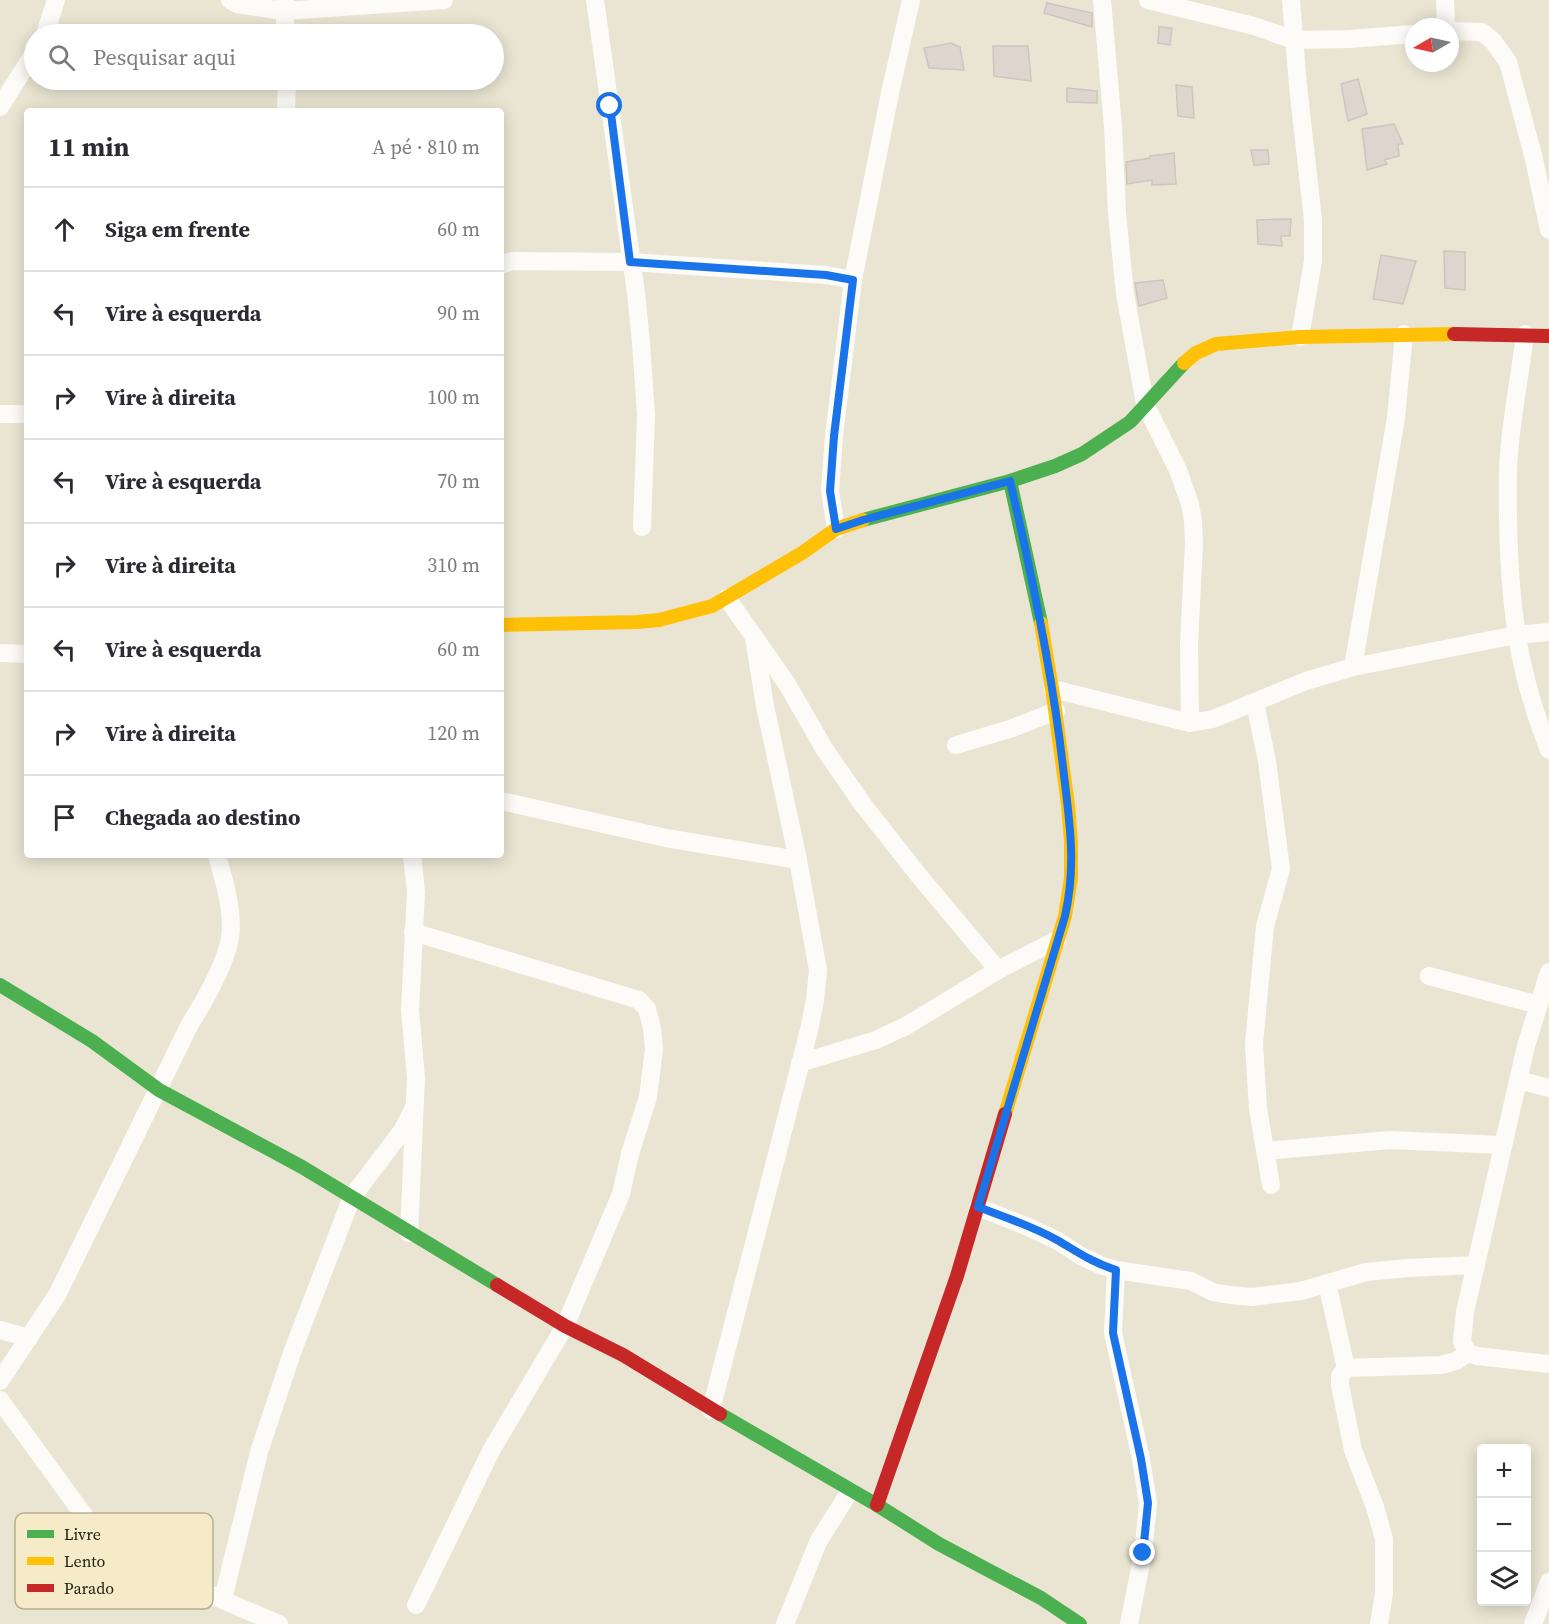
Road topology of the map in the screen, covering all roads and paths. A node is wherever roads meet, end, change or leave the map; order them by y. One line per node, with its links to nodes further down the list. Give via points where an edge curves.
1 (56, 0): 12 (street)
2 (230, 0): 10 (street, via 237,4)
3 (444, 0): 10 (street)
4 (595, 0): 23 (street)
5 (911, 0): 25 (street)
6 (1102, 0): 30 (street, via 1125,294)
7 (1148, 0): 16 (street)
8 (1291, 0): 16 (street)
9 (1445, 0): 11 (street)
10 (284, 6): 13 (street)
11 (1446, 18)
12 (48, 24)
13 (285, 24)
14 (1459, 32): 21 (street, via 1482,32 1508,63)
15 (1405, 35): 16 (street)
16 (1294, 40): 28 (street, via 1313,220 1313,261)
17 (24, 69): 19 (street)
18 (287, 90): 20 (street)
19 (0, 107)
20 (286, 108)
21 (1542, 156): 22 (street)
22 (1549, 230)
23 (630, 262): 24 (street); 25 (street); 34 (street, via 646,415)
24 (504, 264)
25 (853, 280): 35 (street, via 830,491)
26 (1404, 334): 27 (street); 28 (street); 43 (street, via 1396,418)
27 (1525, 334): 29 (street); 39 (street, via 1508,469)
28 (1300, 336): 30 (street, via 1216,344 1182,364)
29 (1549, 336)
30 (1145, 404): 33 (street, via 1130,422 1082,454); 47 (street, via 1178,470 1193,521)
31 (0, 414): 32 (street)
32 (24, 414)
33 (1010, 481): 35 (street); 44 (street)
34 (642, 527)
35 (836, 529): 36 (street)
36 (727, 598): 37 (street, via 659,620); 40 (street)
37 (504, 625)
38 (1549, 632): 39 (street)
39 (1516, 635): 43 (street); 49 (street)
40 (754, 638): 53 (street); 56 (street, via 864,806)
41 (0, 653): 42 (street)
42 (24, 654)
43 (1353, 667): 45 (street, via 1306,681)
44 (1053, 689): 46 (street); 47 (street)
45 (1256, 703): 47 (street); 67 (street, via 1281,869 1265,926 1254,1044)
46 (1056, 711): 48 (street); 55 (street, via 1072,854 1069,897)
47 (1190, 723)
48 (956, 745)
49 (1549, 750)
50 (504, 802): 53 (street, via 666,838)
51 (218, 858): 64 (street, via 230,914 230,939 213,983)
52 (412, 858): 54 (street, via 416,892)
53 (798, 860): 61 (street, via 818,970)
54 (413, 932): 65 (street, via 410,1010 416,1077); 75 (street, via 639,1000 647,1009 654,1049 648,1097 621,1194)
55 (1057, 940): 56 (street); 70 (street)
56 (998, 970): 61 (street, via 906,1026 876,1040)
57 (1549, 972): 60 (street)
58 (1429, 976): 60 (street)
59 (0, 986): 64 (street, via 92,1041)
60 (1539, 1005): 62 (street)
61 (800, 1063): 83 (street)
62 (1518, 1080): 63 (street); 66 (street)
63 (1549, 1088)
64 (159, 1090): 69 (street); 77 (street, via 57,1295)
65 (414, 1108): 69 (street, via 402,1131); 71 (street)
66 (1502, 1145): 67 (street, via 1390,1140); 72 (street)
67 (1265, 1151): 68 (street)
68 (1270, 1185)
69 (352, 1197): 71 (street); 89 (street, via 293,1350 259,1452)
70 (978, 1207): 73 (street); 85 (street)
71 (409, 1233): 75 (street)
72 (1476, 1265): 74 (street, via 1366,1272); 78 (street, via 1462,1342)
73 (1116, 1270): 74 (street, via 1191,1281 1213,1292 1252,1297); 94 (street, via 1113,1333 1148,1503)
74 (1328, 1283): 80 (street)
75 (565, 1326): 83 (street, via 623,1355); 90 (street, via 492,1449)
76 (0, 1330): 77 (street)
77 (29, 1338): 81 (street)
78 (1468, 1353): 79 (street); 80 (street, via 1442,1365)
79 (1549, 1364)
80 (1346, 1368): 95 (street, via 1340,1385 1353,1450 1384,1539 1384,1593)
81 (0, 1381)
82 (0, 1400): 86 (street)
83 (711, 1410): 84 (street)
84 (850, 1491): 85 (street); 92 (street, via 818,1542)
85 (877, 1505): 93 (street)
86 (82, 1513)
87 (1549, 1582): 96 (street)
88 (213, 1595): 89 (street)
89 (223, 1599): 91 (street)
90 (416, 1605)
91 (279, 1624)
92 (785, 1624)
93 (1080, 1624)
94 (1129, 1624)
95 (1379, 1624)
96 (1533, 1624)

